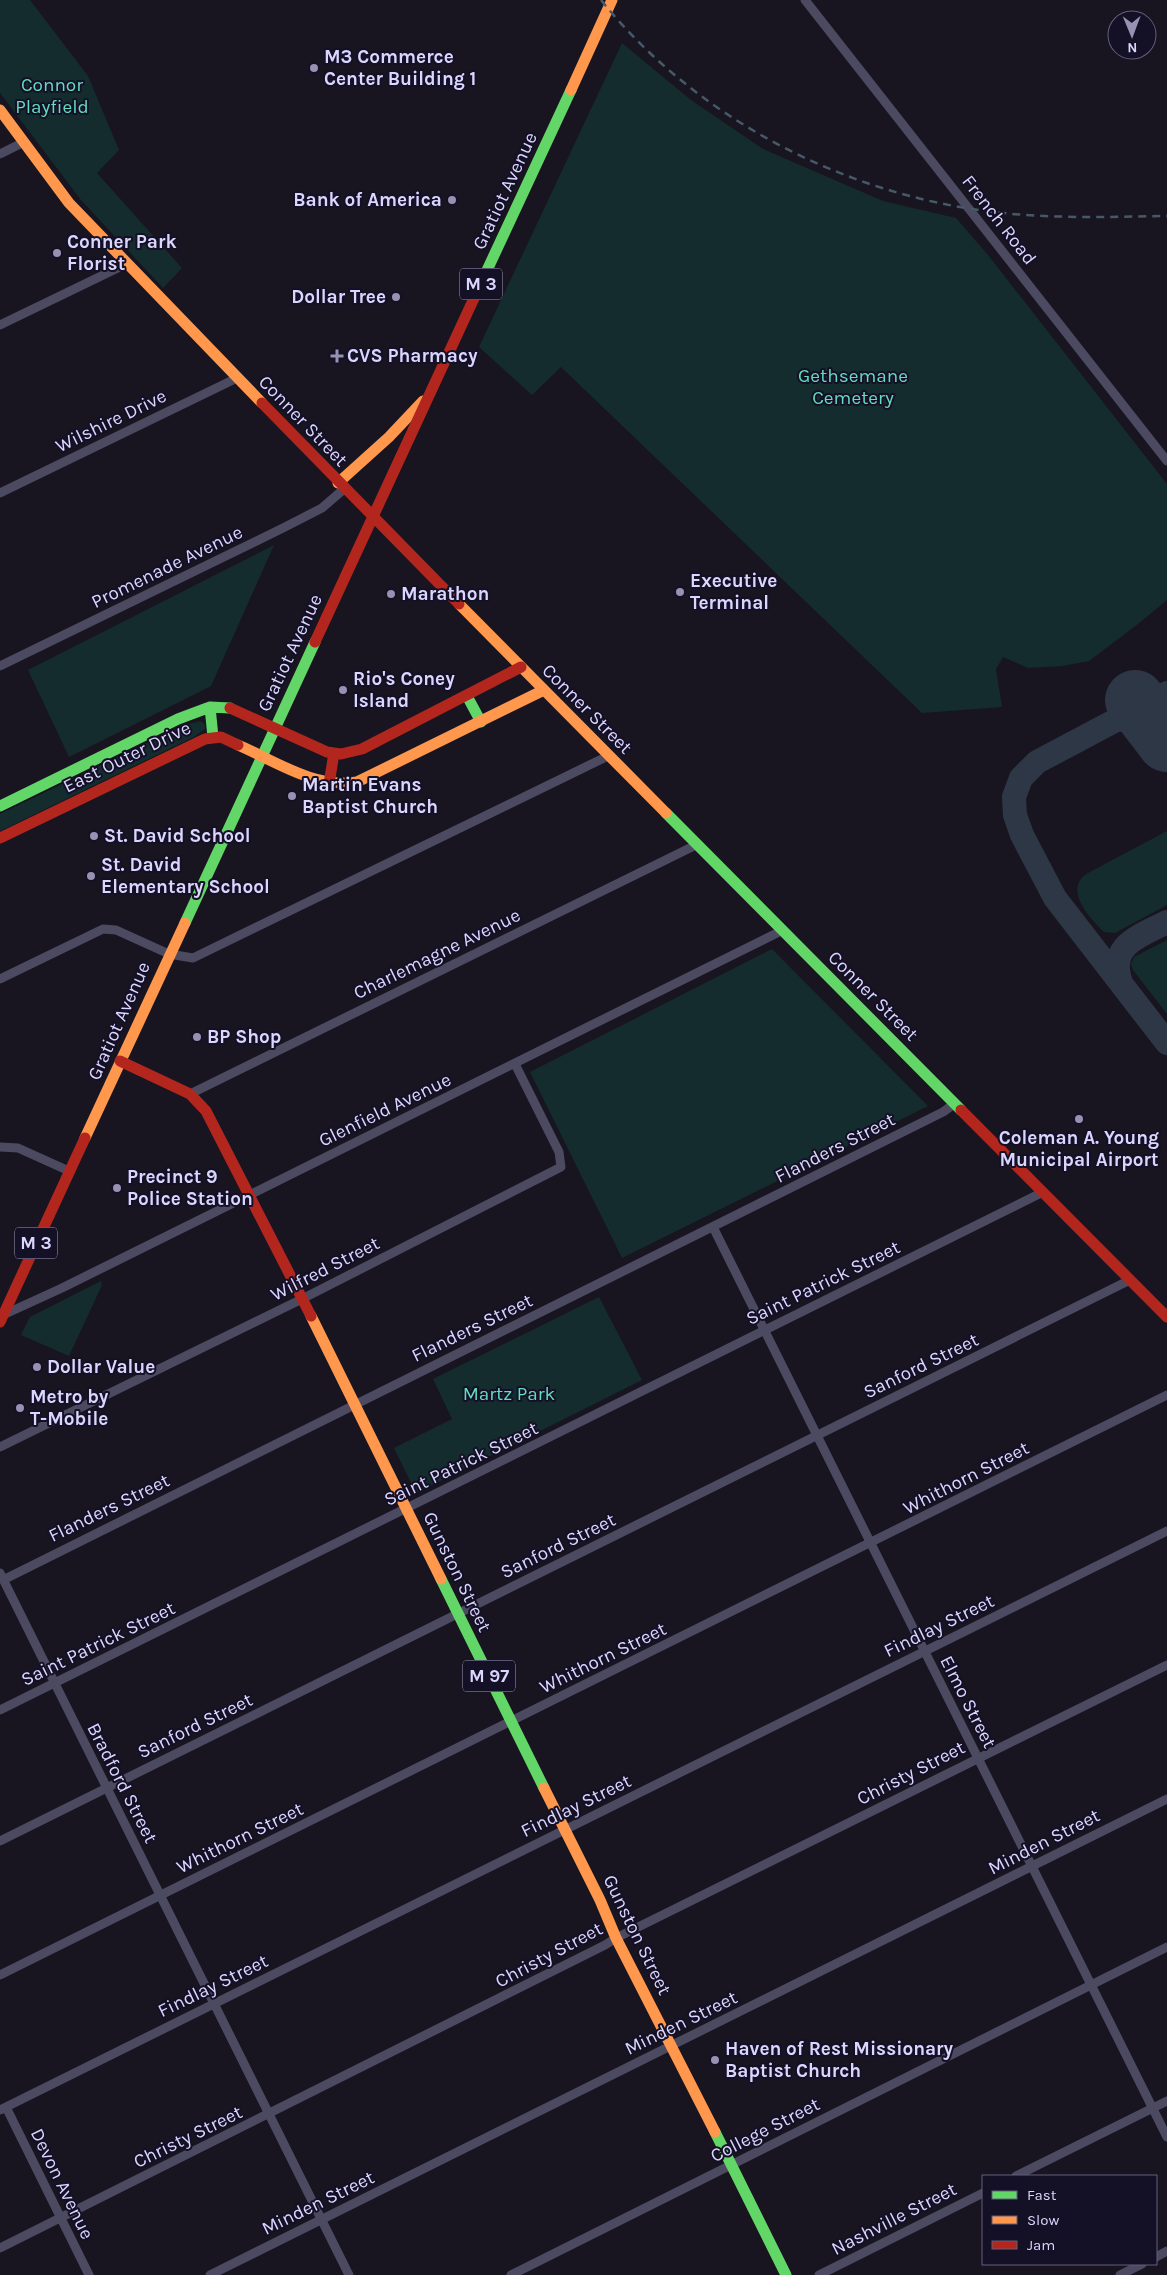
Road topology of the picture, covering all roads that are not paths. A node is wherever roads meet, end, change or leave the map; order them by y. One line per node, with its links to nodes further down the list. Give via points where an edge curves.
1 (612, 0): 9 (main road, Gratiot Avenue / M 3)
2 (805, 0): 10 (street, French Road)
3 (0, 110): 4 (main road, Conner Street)
4 (24, 142): 5 (street); 6 (main road, Conner Street, via 69,203)
5 (0, 154)
6 (126, 264): 7 (street); 8 (main road, Conner Street)
7 (0, 325)
8 (237, 378): 11 (main road, Conner Street); 12 (street, Wilshire Drive)
9 (431, 394): 11 (main road); 13 (main road, Gratiot Avenue / M 3)
10 (1167, 461)
11 (341, 486): 13 (main road, Conner Street); 14 (street, Promenade Avenue, via 322,508)
12 (0, 493)
13 (373, 516): 15 (main road, Conner Street); 20 (main road, Gratiot Avenue / M 3)
14 (0, 666)
15 (521, 667): 16 (main road, Conner Street); 17 (main road)
16 (544, 690): 19 (main road, East Outer Drive); 24 (main road, Conner Street)
17 (467, 696): 19 (main road); 22 (main road, via 362,749)
18 (210, 707): 20 (main road, East Outer Drive, via 228,708); 21 (main road); 26 (main road, East Outer Drive, via 178,719)
19 (481, 722): 25 (main road, East Outer Drive, via 363,780)
20 (275, 728): 22 (main road, East Outer Drive); 23 (main road, Gratiot Avenue / M 3)
21 (213, 737): 23 (main road, East Outer Drive); 27 (main road, East Outer Drive)
22 (334, 754): 25 (main road)
23 (262, 755): 25 (main road, East Outer Drive); 30 (main road, Gratiot Avenue / M 3)
24 (608, 756): 28 (main road, Conner Street); 30 (street, via 194,958)
25 (329, 784)
26 (0, 806)
27 (0, 838)
28 (698, 844): 29 (main road, Conner Street); 34 (street, Charlemagne Avenue)
29 (783, 930): 33 (street, Glenfield Avenue); 35 (main road, Conner Street)
30 (168, 954): 31 (street, via 116,930 102,929); 32 (main road, Gratiot Avenue / M 3)
31 (0, 979)
32 (120, 1061): 34 (main road, Gunston Street / M 97); 37 (main road, Gratiot Avenue / M 3)
33 (515, 1064): 39 (street, Glenfield Avenue); 42 (street, Wilfred Street, via 560,1152 562,1167)
34 (190, 1094): 39 (main road, Gunston Street / M 97, via 206,1111)
35 (954, 1104): 38 (main road, Conner Street); 40 (street, Flanders Street)
36 (0, 1147): 37 (street, via 18,1148)
37 (69, 1171): 43 (main road, Gratiot Avenue / M 3)
38 (1043, 1192): 41 (main road, Conner Street); 45 (street, Saint Patrick Street)
39 (250, 1195): 42 (main road, Gunston Street / M 97); 43 (street, Glenfield Avenue)
40 (713, 1227): 45 (street, Elmo Street); 47 (street, Flanders Street)
41 (1130, 1280): 44 (main road, Conner Street); 48 (street, Sanford Street)
42 (302, 1299): 47 (main road, Gunston Street / M 97); 49 (street, Wilfred Street)
43 (1, 1317)
44 (1167, 1317)
45 (765, 1330): 48 (street, Elmo Street); 50 (street, Saint Patrick Street)
46 (1167, 1396): 52 (street, Whithorn Street)
47 (354, 1404): 50 (main road, Gunston Street / M 97); 53 (street, Flanders Street)
48 (817, 1436): 52 (street, Elmo Street); 54 (street, Sanford Street)
49 (0, 1447)
50 (406, 1509): 54 (main road, Gunston Street / M 97); 57 (street, Saint Patrick Street)
51 (1167, 1531): 55 (street, Findlay Street)
52 (871, 1543): 55 (street, Elmo Street); 59 (street, Whithorn Street)
53 (2, 1576): 57 (street, Bradford Street)
54 (458, 1614): 59 (main road, Gunston Street / M 97); 61 (street, Sanford Street)
55 (925, 1651): 60 (street, Elmo Street); 63 (street, Findlay Street)
56 (1167, 1665): 60 (street, Christy Street)
57 (54, 1684): 58 (street, Saint Patrick Street); 61 (street, Bradford Street)
58 (0, 1710)
59 (512, 1721): 63 (main road, Gunston Street / M 97); 66 (street, Whithorn Street)
60 (978, 1758): 65 (street, Elmo Street); 67 (street, Christy Street)
61 (106, 1788): 64 (street, Sanford Street); 66 (street, Bradford Street)
62 (1167, 1799): 65 (street, Minden Street)
63 (565, 1830): 67 (main road, Gunston Street / M 97); 71 (street, Findlay Street)
64 (0, 1841)
65 (1032, 1867): 70 (street, Elmo Street); 72 (street, Minden Street)
66 (160, 1896): 69 (street, Whithorn Street); 71 (street, Bradford Street)
67 (616, 1938): 72 (main road, Gunston Street / M 97); 76 (street, Christy Street)
68 (1167, 1948): 70 (street, College Street)
69 (0, 1975)
70 (1091, 1985): 74 (street, Elmo Street); 78 (street, College Street)
71 (214, 2004): 75 (street, Findlay Street); 76 (street, Bradford Street)
72 (672, 2044): 78 (main road, Gunston Street / M 97); 82 (street, Minden Street)
73 (1167, 2101): 74 (street)
74 (1152, 2108): 77 (street, Elmo Street); 79 (street)
75 (3, 2109): 81 (street, Devon Avenue)
76 (269, 2115): 81 (street, Christy Street); 82 (street, Bradford Street)
77 (1167, 2137)
78 (732, 2165): 88 (street, College Street); 89 (main road, Gunston Street / M 97)
79 (1018, 2175)
80 (982, 2194): 90 (street, Nashville Street)
81 (61, 2218): 83 (street, Christy Street); 85 (street, Devon Avenue)
82 (321, 2220): 86 (street, Minden Street); 87 (street, Bradford Street)
83 (0, 2248)
84 (1140, 2265): 91 (street)
85 (89, 2275)
86 (210, 2275)
87 (349, 2275)
88 (511, 2275)
89 (786, 2275)
90 (819, 2275)
91 (1120, 2275)

